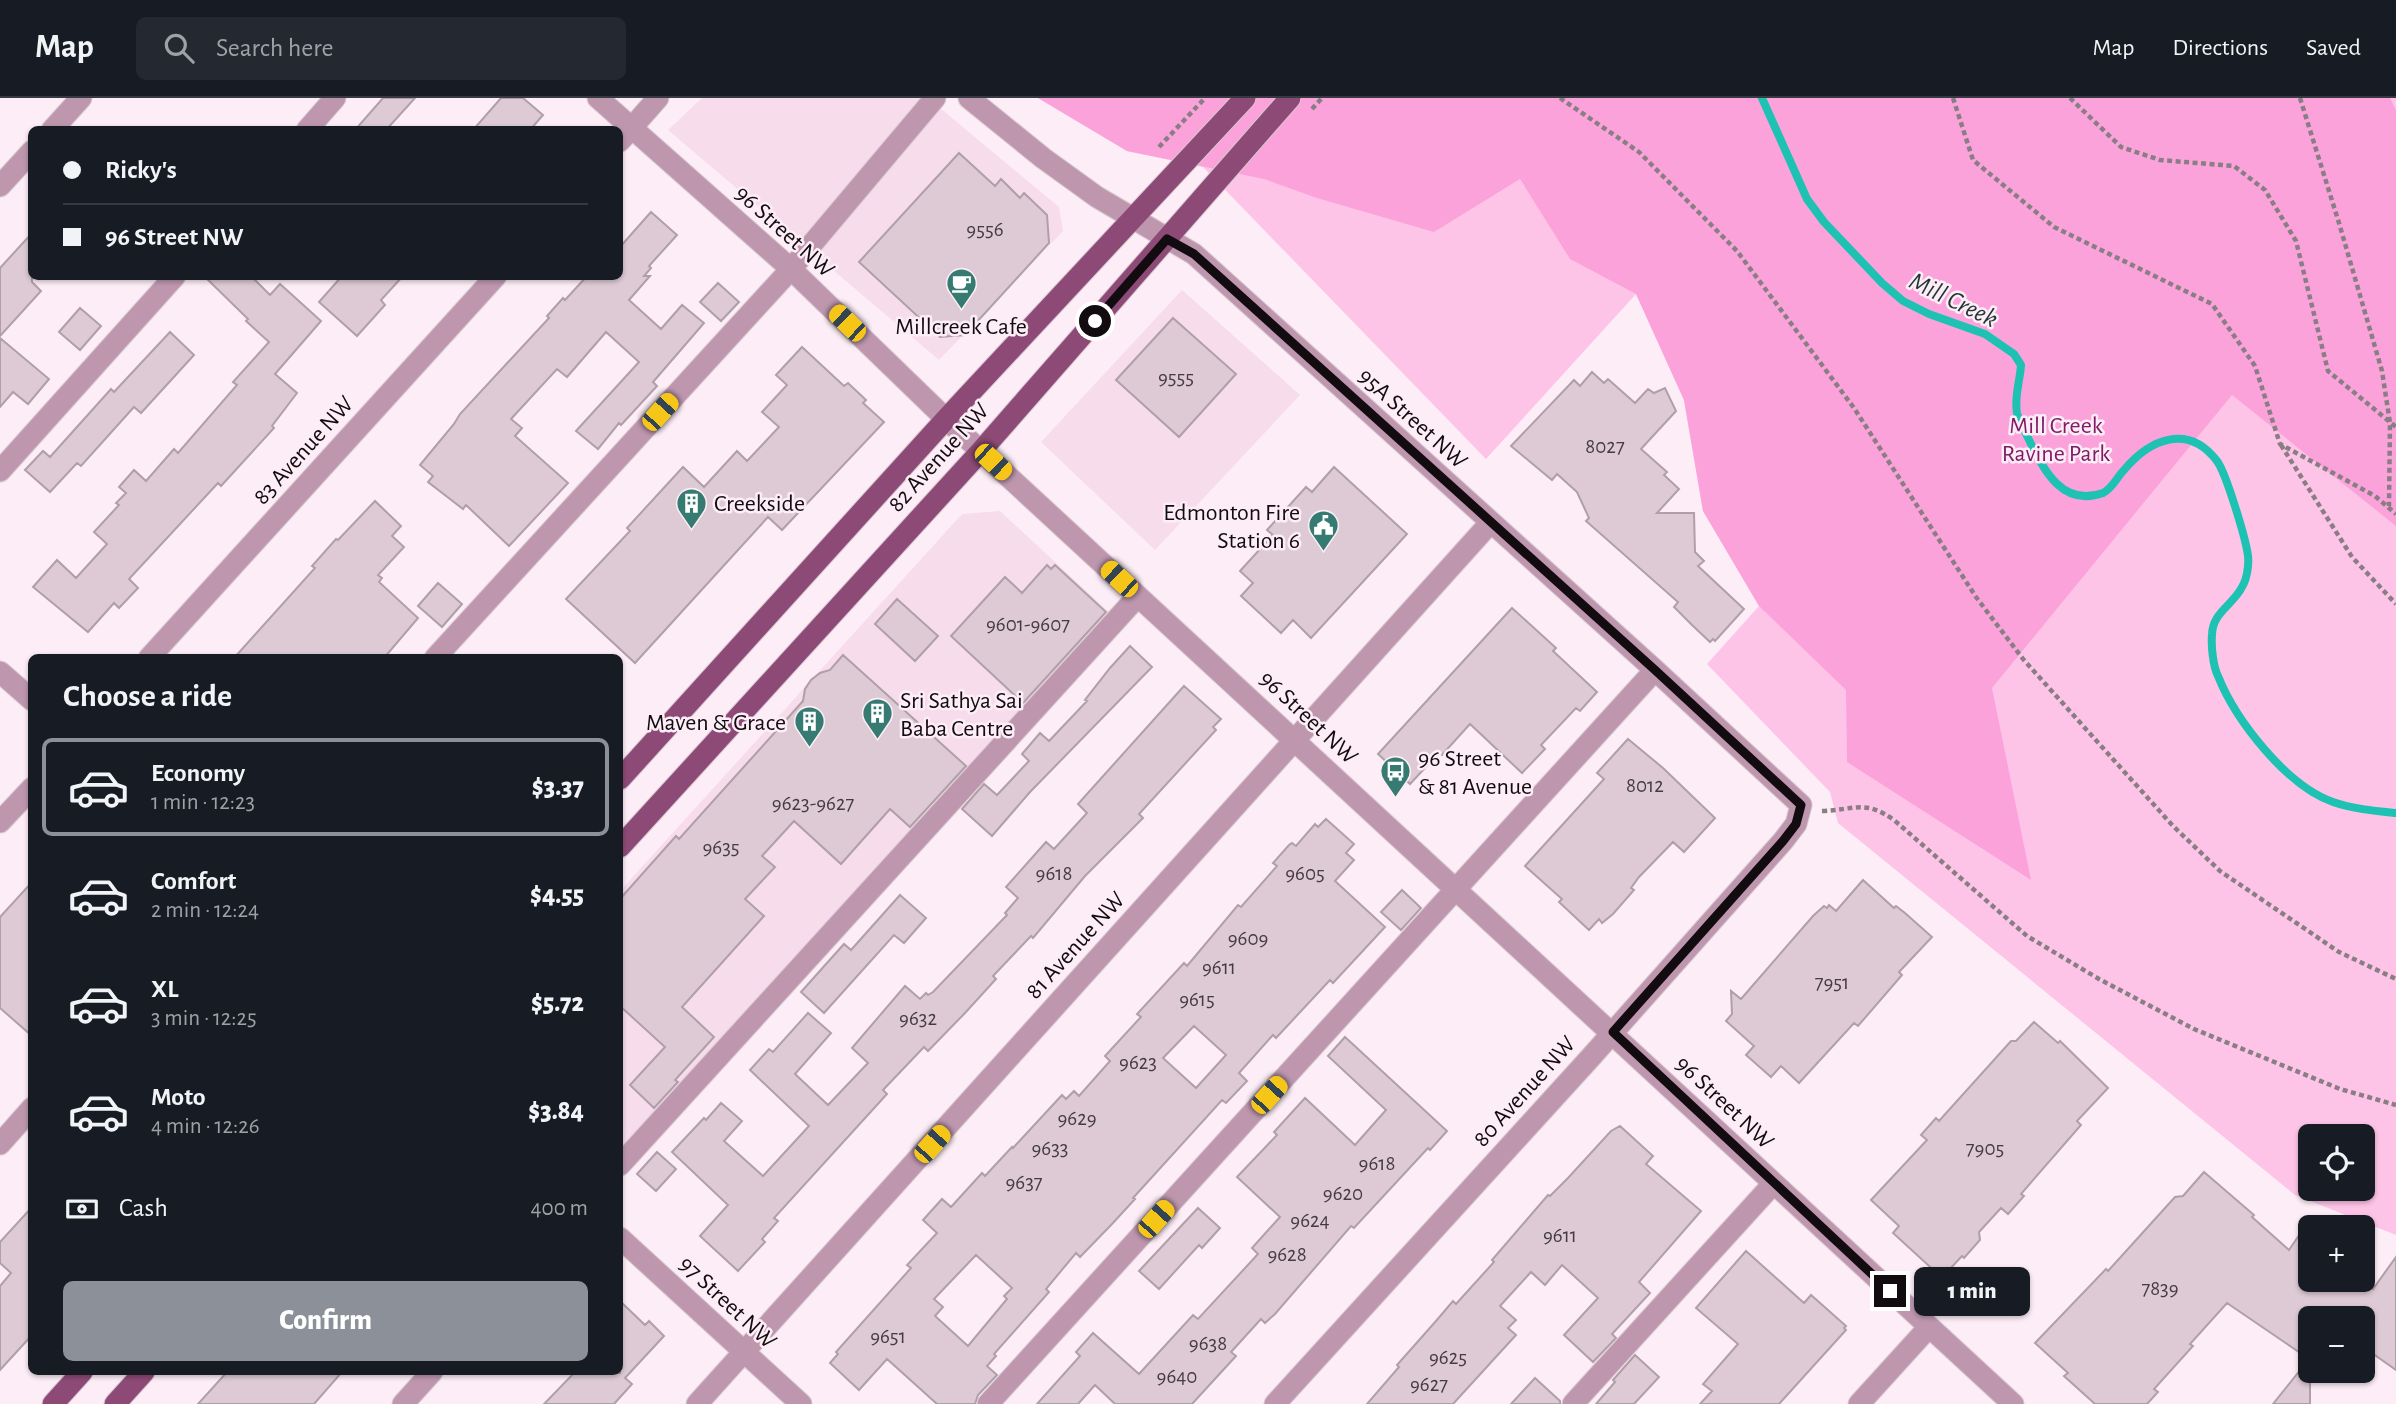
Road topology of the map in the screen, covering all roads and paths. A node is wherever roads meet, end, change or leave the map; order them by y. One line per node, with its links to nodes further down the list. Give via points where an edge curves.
1 (81, 98): 14 (street)
2 (335, 98): 15 (street)
3 (598, 98): 16 (street, 96 Street NW)
4 (658, 98): 17 (street)
5 (935, 98): 23 (street)
6 (969, 98): 21 (street, 95A Street NW, via 1054,166)
7 (1205, 98): 18 (path)
8 (1290, 98): 22 (main road, 82 Avenue NW)
9 (1560, 98): 49 (path, via 1639,152 1737,251 1854,408 1976,597 2023,659 2173,826 2220,871 2339,952)
10 (1953, 98): 29 (path, via 1973,160 2054,227 2213,304 2255,366)
11 (2070, 98): 27 (path, via 2121,147 2160,160 2234,166 2265,190 2296,241 2328,371)
12 (2300, 98): 27 (path, via 2382,371)
13 (1239, 105): 21 (main road, 82 Avenue NW)
14 (56, 126)
15 (310, 126)
16 (618, 126)
17 (625, 135): 23 (street, 96 Street NW)
18 (1159, 148)
19 (28, 155): 20 (street)
20 (0, 186)
21 (1133, 218): 22 (street, 95A Street NW); 26 (main road, 82 Avenue NW)
22 (1167, 239): 30 (main road, 82 Avenue NW); 34 (street, 95A Street NW, via 1194,254)
23 (791, 269): 26 (street, 96 Street NW); 38 (street)
24 (171, 280): 31 (street)
25 (492, 280): 37 (street, 83 Avenue NW)
26 (946, 419): 30 (street, 96 Street NW); 43 (main road, 82 Avenue NW)
27 (2390, 423): 28 (path); 32 (path)
28 (2396, 427)
29 (2280, 444): 32 (path); 36 (path, via 2352,557)
30 (981, 450): 35 (street, 96 Street NW); 47 (main road, 82 Avenue NW)
31 (0, 471)
32 (2389, 506): 33 (path)
33 (2396, 514)
34 (1491, 522): 39 (street, 95A Street NW); 42 (street, 81 Avenue NW)
35 (1138, 596): 42 (street, 96 Street NW); 54 (street)
36 (2396, 604)
37 (153, 654)
38 (439, 654)
39 (1655, 670): 45 (street, 95A Street NW); 48 (street)
40 (0, 672): 41 (street)
41 (28, 696)
42 (1295, 739): 48 (street, 96 Street NW); 58 (street, 81 Avenue NW)
43 (623, 776)
44 (28, 792): 46 (street)
45 (1801, 805): 50 (street, 80 Avenue NW, via 1796,824 1783,841); 51 (path, via 1824,811 1863,806 1879,810 2027,936 2099,979 2194,1029 2340,1089)
46 (0, 822)
47 (623, 844)
48 (1455, 889): 50 (street, 96 Street NW); 67 (street)
49 (2396, 979)
50 (1613, 1032): 55 (street, 96 Street NW); 68 (street, 80 Avenue NW)
51 (2396, 1105)
52 (28, 1112): 53 (street)
53 (0, 1144)
54 (623, 1162)
55 (1773, 1184): 57 (street, 96 Street NW); 69 (street)
56 (623, 1241): 58 (street, 97 Street NW)
57 (1929, 1327): 70 (street); 71 (street, 96 Street NW)
58 (744, 1352): 65 (street, 81 Avenue NW); 66 (street, 97 Street NW)
59 (79, 1375): 62 (main road)
60 (141, 1375): 63 (main road)
61 (429, 1375): 64 (street)
62 (53, 1404)
63 (116, 1404)
64 (402, 1404)
65 (697, 1404)
66 (801, 1404)
67 (988, 1404)
68 (1275, 1404)
69 (1573, 1404)
70 (1859, 1404)
71 (2013, 1404)

